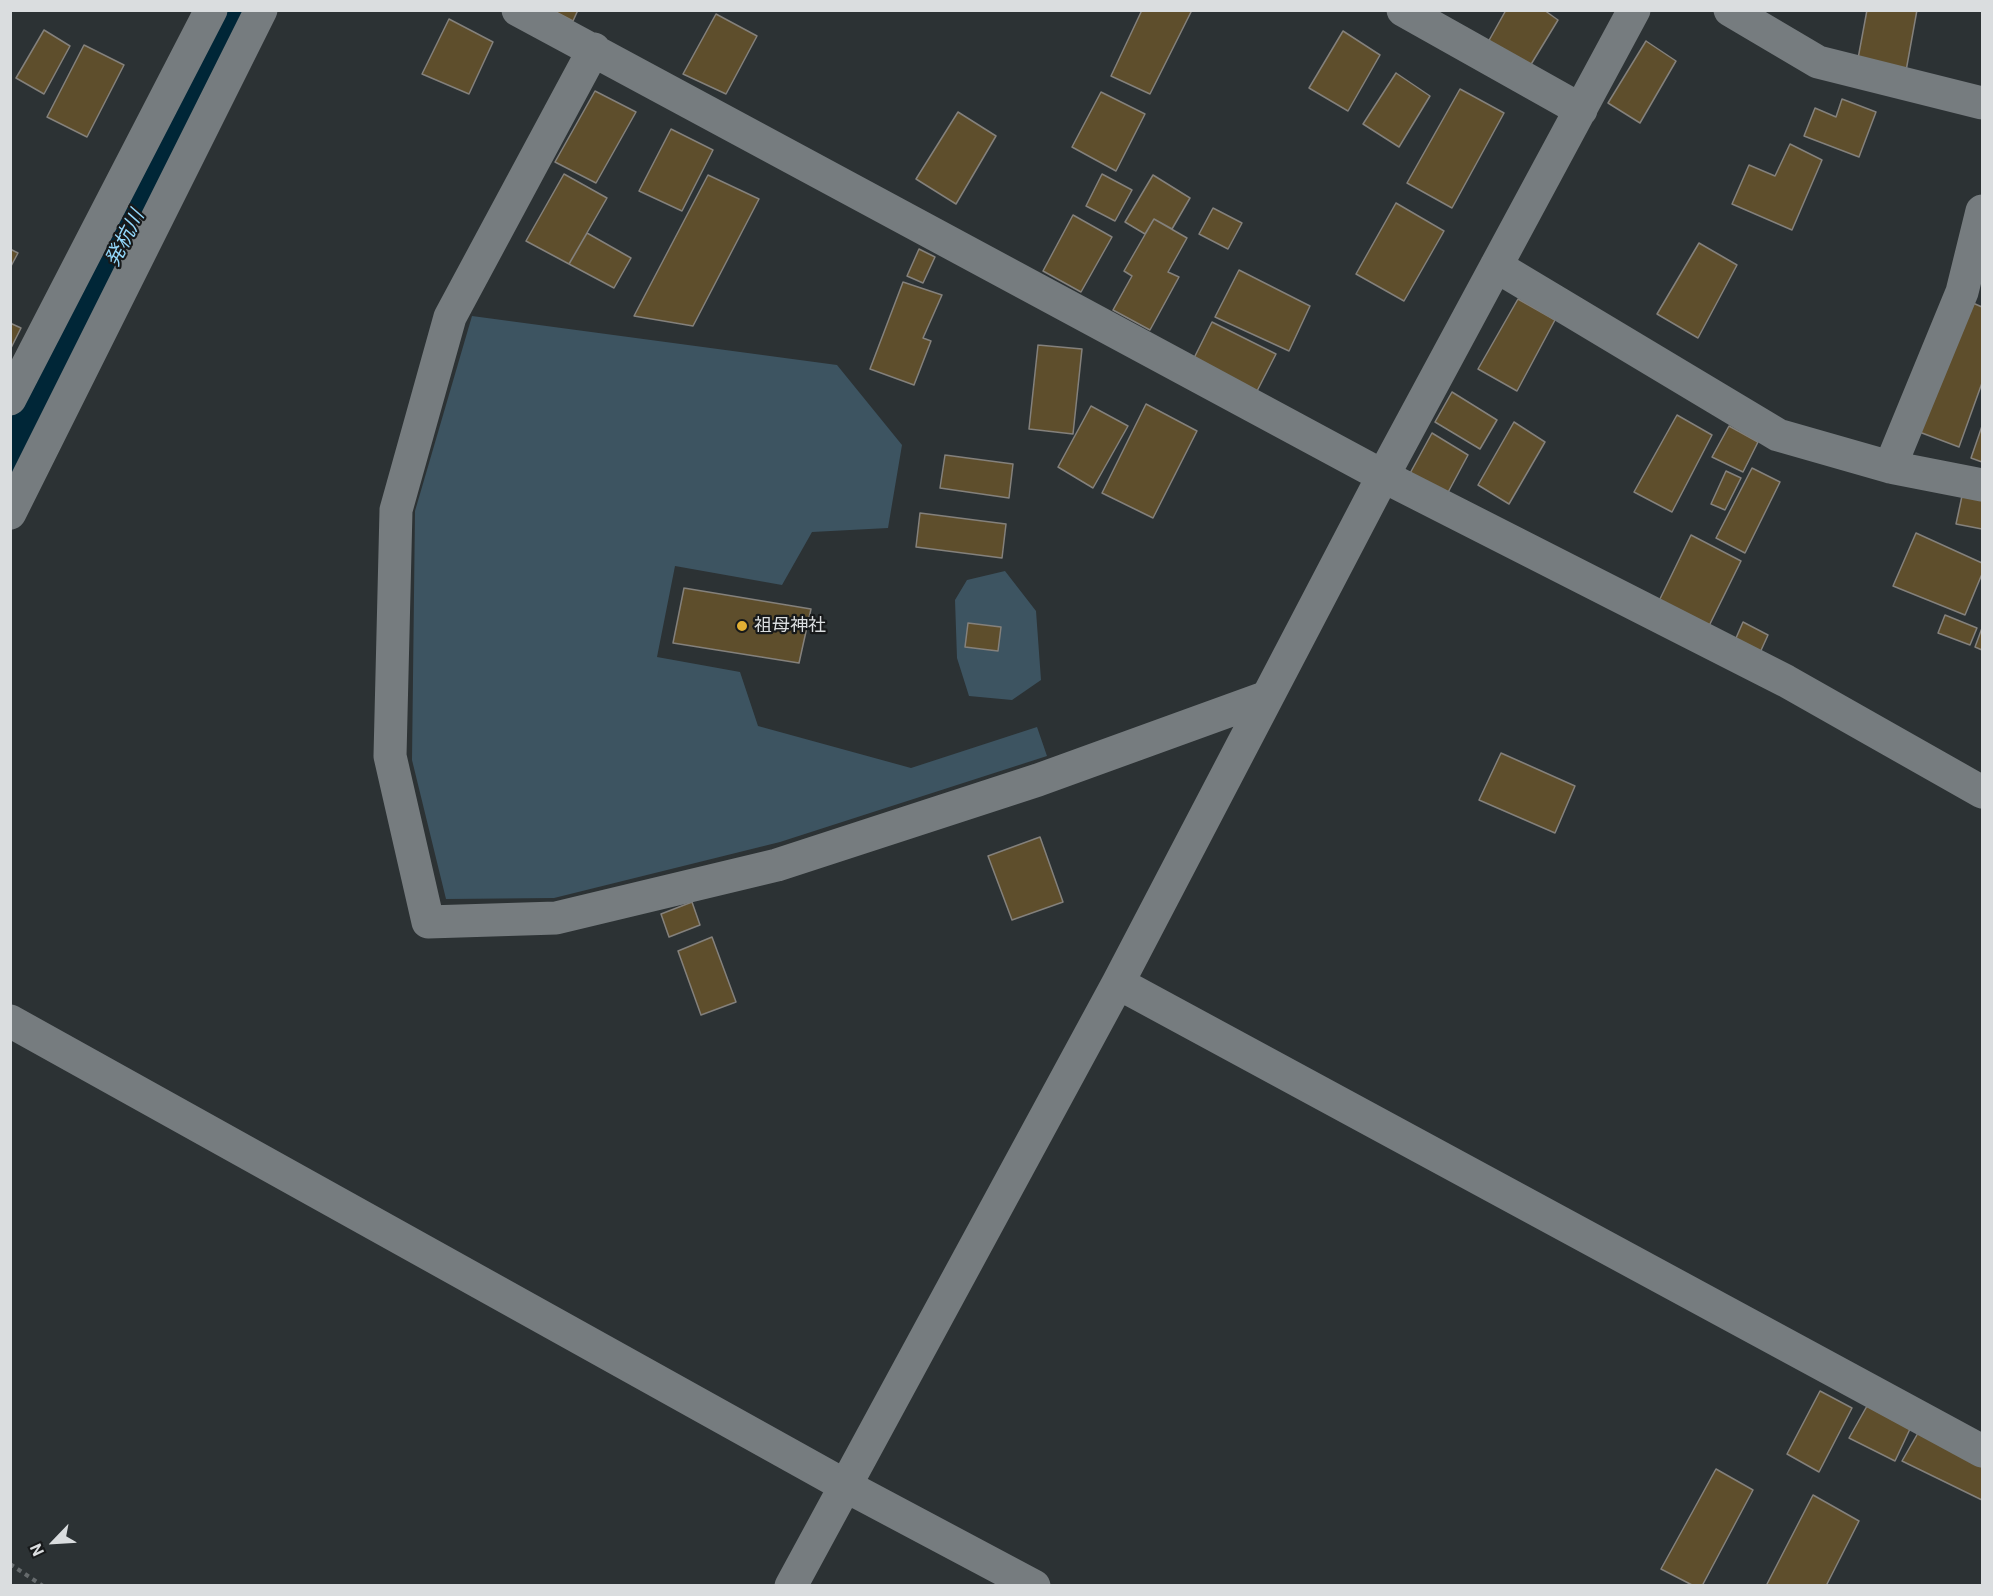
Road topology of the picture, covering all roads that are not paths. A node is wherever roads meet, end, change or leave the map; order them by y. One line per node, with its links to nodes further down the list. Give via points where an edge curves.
1 (211, 10): 12 (street)
2 (261, 10): 16 (street)
3 (518, 10): 7 (street)
4 (1403, 10): 9 (street)
5 (1634, 10): 9 (street)
6 (1730, 10): 8 (street, via 1818,62)
7 (594, 49): 14 (street); 17 (street, via 450,316 396,510 390,756 428,922 556,918 777,865 1038,780)
8 (1983, 103)
9 (1581, 110): 11 (street)
10 (1983, 211): 13 (street, via 1962,291)
11 (1496, 266): 13 (street, via 1778,435); 14 (street)
12 (10, 399)
13 (1890, 467): 15 (street)
14 (1383, 476): 17 (street); 18 (street, via 1786,681)
15 (1983, 485)
16 (10, 513)
17 (1267, 697): 19 (street)
18 (1983, 792)
19 (1118, 983): 21 (street); 22 (street)
20 (10, 1021): 22 (street)
21 (1983, 1451)
22 (844, 1485): 23 (street); 24 (street)
23 (791, 1586)
24 (1034, 1586)

